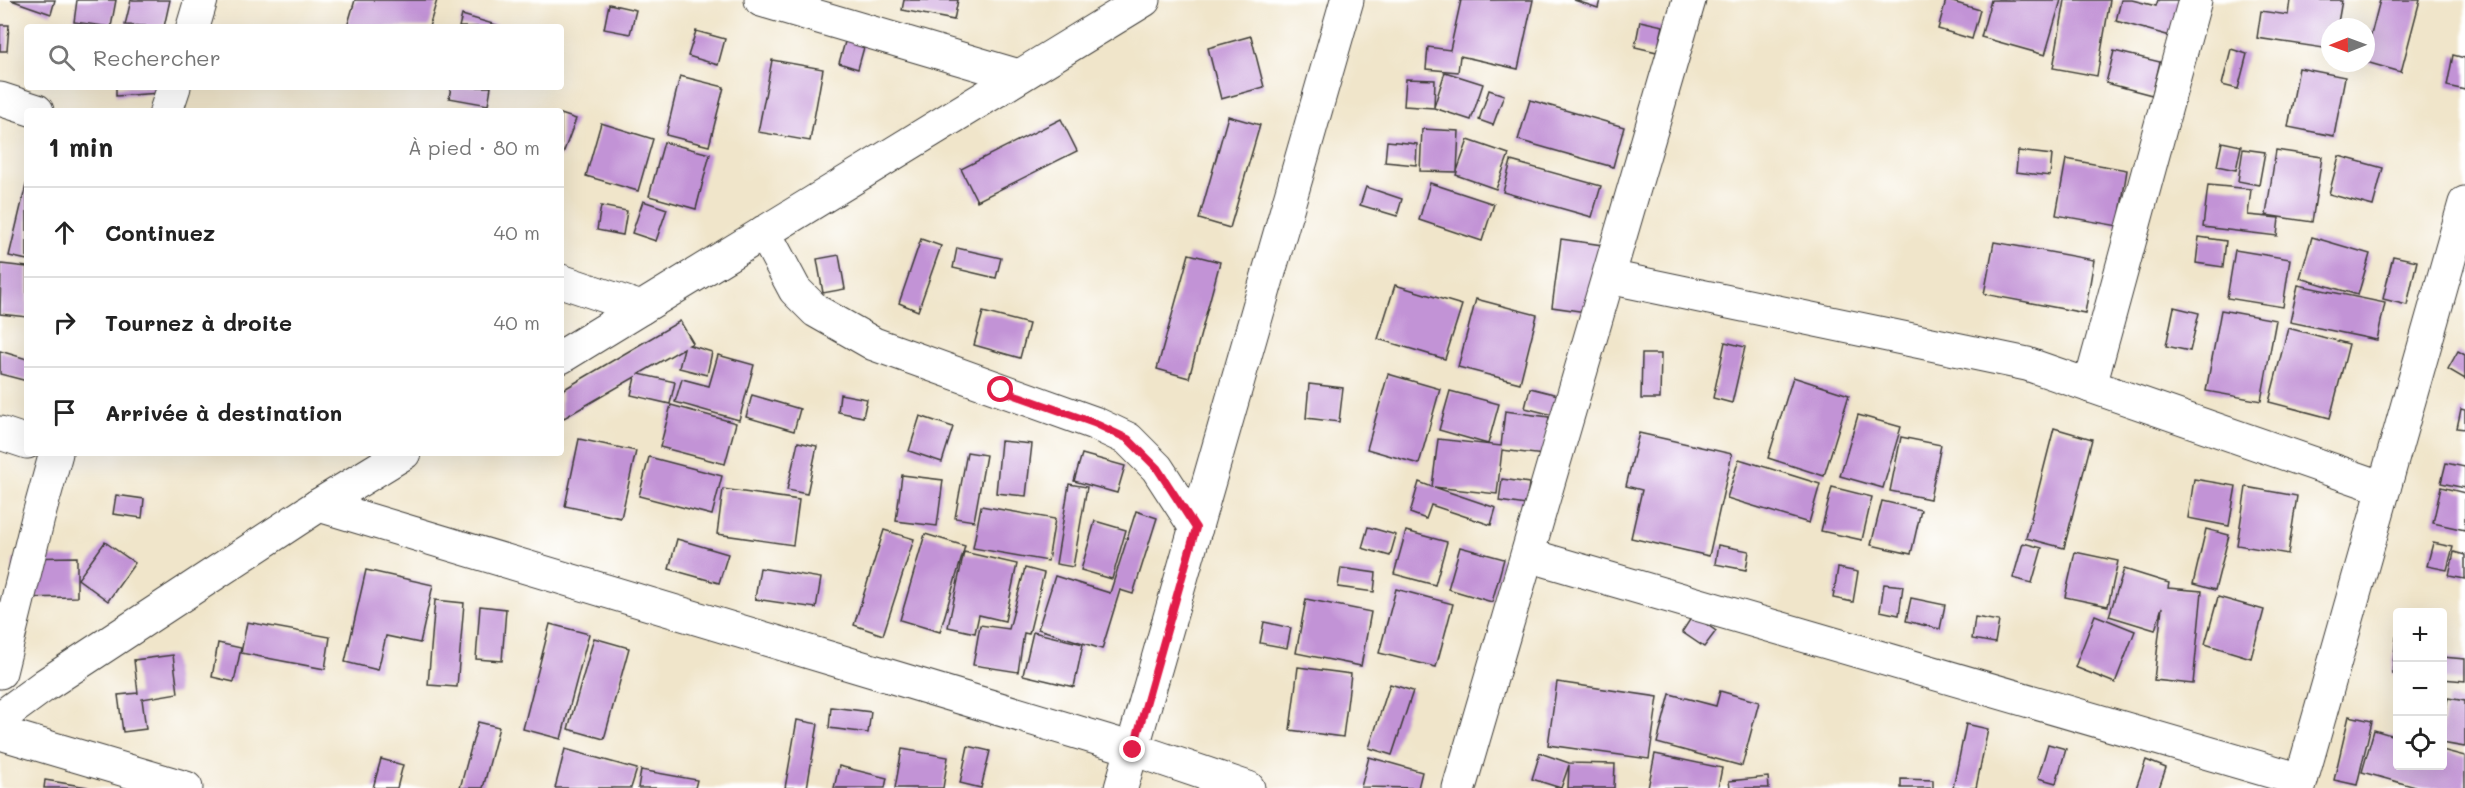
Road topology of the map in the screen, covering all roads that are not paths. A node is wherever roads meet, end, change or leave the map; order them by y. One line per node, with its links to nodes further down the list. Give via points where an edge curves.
1 (201, 0): 7 (street)
2 (761, 0): 8 (street)
3 (1144, 0): 8 (street)
4 (1347, 0): 26 (street)
5 (1689, 0): 15 (street)
6 (2195, 0): 19 (street)
7 (194, 24)
8 (1019, 76): 14 (street)
9 (173, 90): 12 (street)
10 (0, 99): 11 (street)
11 (28, 108)
12 (167, 108)
13 (2465, 204): 24 (street)
14 (764, 232): 17 (street); 26 (street, via 795,290 816,311 874,344 1094,423 1128,439 1157,468)
15 (1609, 277): 19 (street, via 2027,364); 27 (street)
16 (564, 282): 17 (street)
17 (641, 308): 18 (street)
18 (564, 355)
19 (2090, 386): 24 (street)
20 (0, 433): 21 (street)
21 (24, 441)
22 (55, 456): 28 (street)
23 (399, 456): 25 (street)
24 (2384, 488): 32 (street)
25 (319, 505): 29 (street, via 45,684); 31 (street)
26 (1196, 528): 31 (street)
27 (1528, 555): 32 (street); 36 (street)
28 (0, 672)
29 (0, 718)
30 (0, 734): 33 (street)
31 (1133, 750): 34 (street); 35 (street)
32 (2300, 784)
33 (186, 788)
34 (1121, 788)
35 (1248, 788)
36 (1459, 788)

